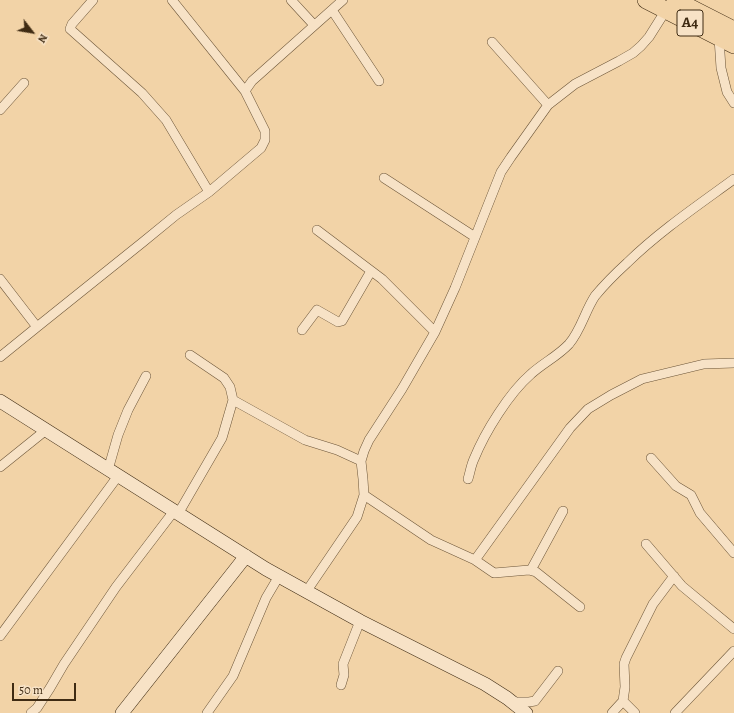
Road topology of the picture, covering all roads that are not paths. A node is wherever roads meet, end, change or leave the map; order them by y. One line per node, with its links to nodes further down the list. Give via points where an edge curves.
1 (94, 0): 20 (street, via 70,29 142,93 166,120)
2 (172, 0): 14 (street)
3 (291, 0): 8 (street)
4 (343, 0): 7 (street)
5 (646, 0): 6 (highway, A4)
6 (670, 5): 9 (highway, A4); 16 (street, via 641,46 619,61 575,84)
7 (332, 10): 8 (street); 12 (street)
8 (314, 25): 14 (street, via 252,81)
9 (726, 34): 11 (highway, A4); 15 (street, via 721,68 727,92)
10 (492, 42): 16 (street)
11 (734, 46)
12 (379, 81)
13 (24, 83): 17 (street)
14 (245, 91): 20 (street, via 265,131 265,140 261,148)
15 (734, 102)
16 (548, 105): 22 (street, via 501,172)
17 (0, 110)
18 (384, 178): 22 (street)
19 (734, 179): 39 (street, via 667,227 610,279 595,297 570,342 532,373 510,397 481,444)
20 (209, 192): 25 (street, via 176,215)
21 (317, 230): 23 (street)
22 (475, 237): 27 (street)
23 (370, 271): 26 (street, via 342,321 338,322 317,310); 27 (street, via 382,279)
24 (0, 279): 25 (street)
25 (37, 327): 29 (street)
26 (302, 330)
27 (435, 332): 36 (street, via 369,440)
28 (190, 354): 32 (street, via 224,378 230,387)
29 (0, 357)
30 (734, 363): 46 (street, via 704,364 642,380 588,409 570,428)
31 (146, 376): 38 (street, via 118,435)
32 (233, 400): 36 (street, via 305,440 337,450); 42 (street, via 222,438)
33 (0, 401): 34 (main road)
34 (46, 430): 37 (street); 38 (main road)
35 (651, 458): 44 (street, via 676,486 691,495 700,513)
36 (361, 462): 40 (street)
37 (0, 466)
38 (113, 473): 42 (main road); 54 (street)
39 (468, 479)
40 (364, 494): 46 (street, via 431,540); 50 (street, via 357,517)
41 (563, 511): 47 (street)
42 (176, 512): 45 (main road); 60 (street, via 116,587 37,708)
43 (646, 544): 49 (street)
44 (734, 554)
45 (246, 556): 48 (main road); 61 (main road)
46 (475, 560): 47 (street, via 494,573)
47 (531, 570): 51 (street)
48 (279, 576): 50 (main road); 62 (street, via 266,598 233,676)
49 (674, 576): 53 (street, via 682,586); 58 (street, via 653,604 626,658)
50 (306, 592): 52 (main road)
51 (580, 607)
52 (360, 621): 57 (street, via 343,664 344,675); 59 (main road, via 485,684)
53 (734, 629)
54 (0, 636)
55 (734, 651): 65 (street)
56 (558, 671): 59 (street, via 535,701)
57 (341, 685)
58 (623, 701): 63 (street); 64 (street)
59 (519, 709)
60 (31, 713)
61 (122, 713)
62 (207, 713)
63 (612, 713)
64 (635, 713)
65 (676, 713)

